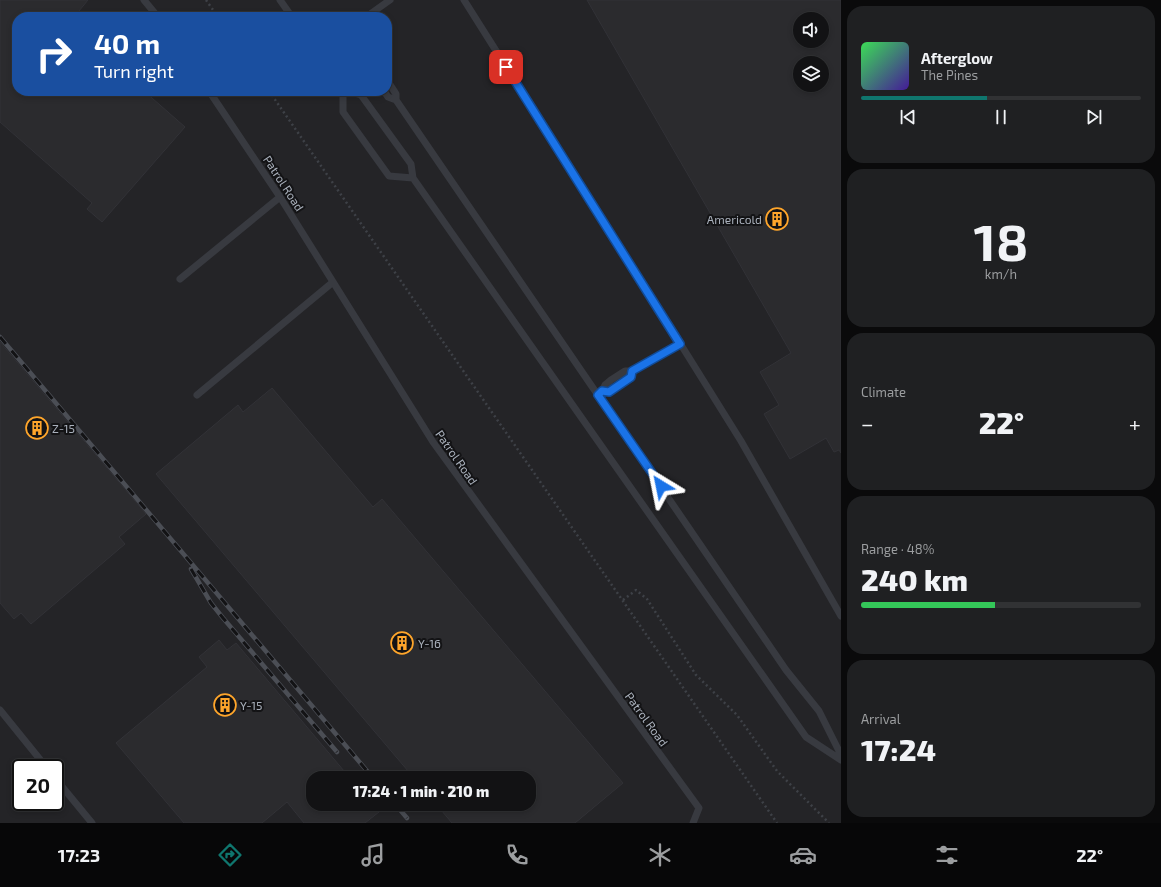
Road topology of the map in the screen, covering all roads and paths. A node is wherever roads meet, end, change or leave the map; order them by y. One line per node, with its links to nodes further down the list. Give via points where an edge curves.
1 (144, 0): 6 (lane)
2 (206, 0): 7 (path)
3 (280, 0): 8 (lane)
4 (390, 0): 9 (lane)
5 (464, 0): 21 (lane)
6 (154, 12)
7 (214, 12)
8 (288, 12)
9 (373, 12)
10 (392, 88): 16 (lane)
11 (212, 96): 18 (lane, Patrol Road)
12 (272, 96): 24 (path)
13 (343, 96): 17 (lane, via 343,112 389,176)
14 (362, 96): 17 (lane, via 411,164)
15 (387, 96): 16 (lane)
16 (396, 100): 22 (lane)
17 (413, 178): 29 (lane, via 806,737)
18 (280, 197): 19 (lane); 20 (lane, Patrol Road)
19 (180, 279)
20 (333, 282): 23 (lane); 32 (lane, Patrol Road, via 433,442 699,808)
21 (680, 344): 22 (lane, via 632,371 631,377 609,392); 25 (lane, via 741,441)
22 (600, 393): 27 (lane, via 786,670 819,711)
23 (197, 395)
24 (623, 600): 33 (path); 34 (path, via 636,590 647,599 696,675 737,715 777,770)
25 (841, 616)
26 (0, 710): 28 (lane)
27 (841, 755)
28 (40, 759)
29 (841, 760)
30 (64, 789): 31 (lane)
31 (92, 823)
32 (693, 823)
33 (777, 823)
34 (828, 823)

